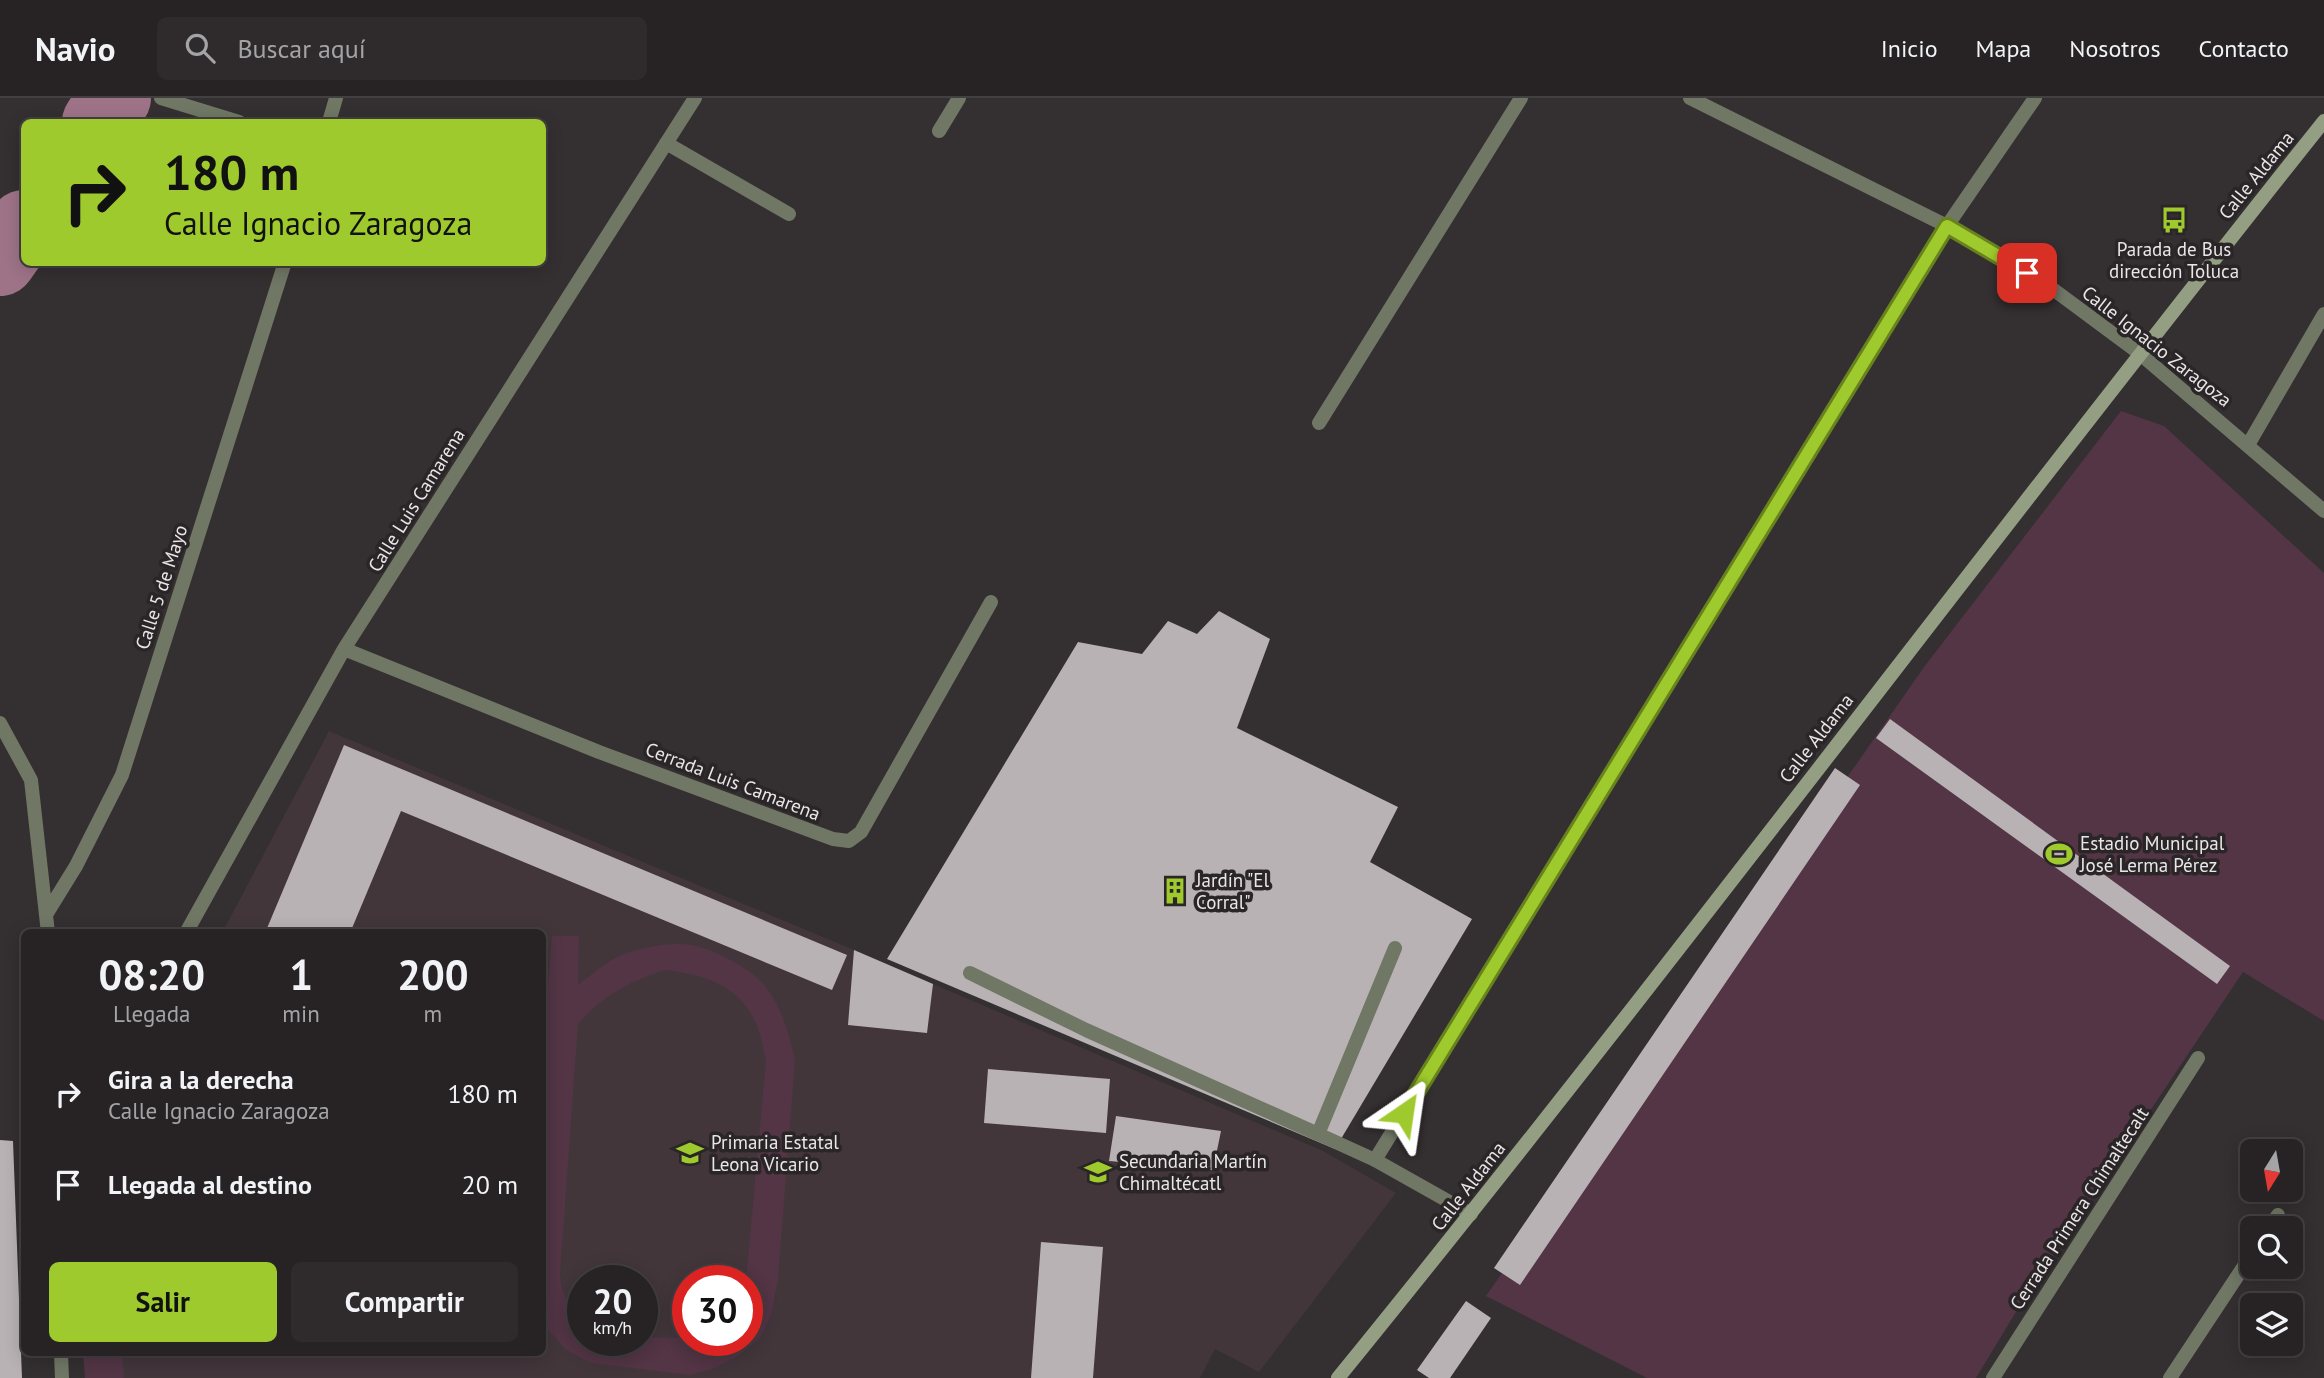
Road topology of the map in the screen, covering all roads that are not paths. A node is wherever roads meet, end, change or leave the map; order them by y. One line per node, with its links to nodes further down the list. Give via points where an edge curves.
1 (161, 98): 8 (street)
2 (335, 98): 9 (street)
3 (695, 98): 12 (street, Calle Luis Camarena)
4 (959, 98): 11 (street)
5 (1521, 98): 18 (street)
6 (1690, 98): 14 (street, Calle Ignacio Zaragoza)
7 (2035, 98): 14 (street)
8 (229, 119)
9 (329, 119)
10 (2324, 121): 17 (main road, Calle Aldama)
11 (939, 131)
12 (666, 142): 13 (street); 22 (street, Calle Luis Camarena)
13 (789, 214)
14 (1947, 226): 17 (street, Calle Ignacio Zaragoza, via 2046,284); 31 (street)
15 (284, 266): 24 (street, Calle 5 de Mayo, via 122,775)
16 (2324, 314): 19 (street)
17 (2139, 353): 19 (street, Calle Ignacio Zaragoza); 32 (main road, Calle Aldama)
18 (1319, 423)
19 (2248, 445): 20 (street, Calle Ignacio Zaragoza)
20 (2324, 511)
21 (991, 602): 22 (street, Cerrada Luis Camarena, via 861,832 849,841 599,751)
22 (344, 649): 26 (street, Calle Luis Camarena)
23 (0, 723): 24 (street, via 31,779)
24 (47, 912): 25 (street)
25 (48, 929)
26 (188, 929)
27 (1395, 948): 30 (street)
28 (970, 974): 30 (street)
29 (2198, 1058): 37 (street, Cerrada Primera Chimaltecalt)
30 (1318, 1134): 31 (street)
31 (1375, 1160): 32 (street)
32 (1471, 1214): 36 (main road, Calle Aldama)
33 (2240, 1272): 38 (street)
34 (61, 1356): 35 (street)
35 (62, 1378)
36 (1338, 1378)
37 (1993, 1378)
38 (2170, 1378)

